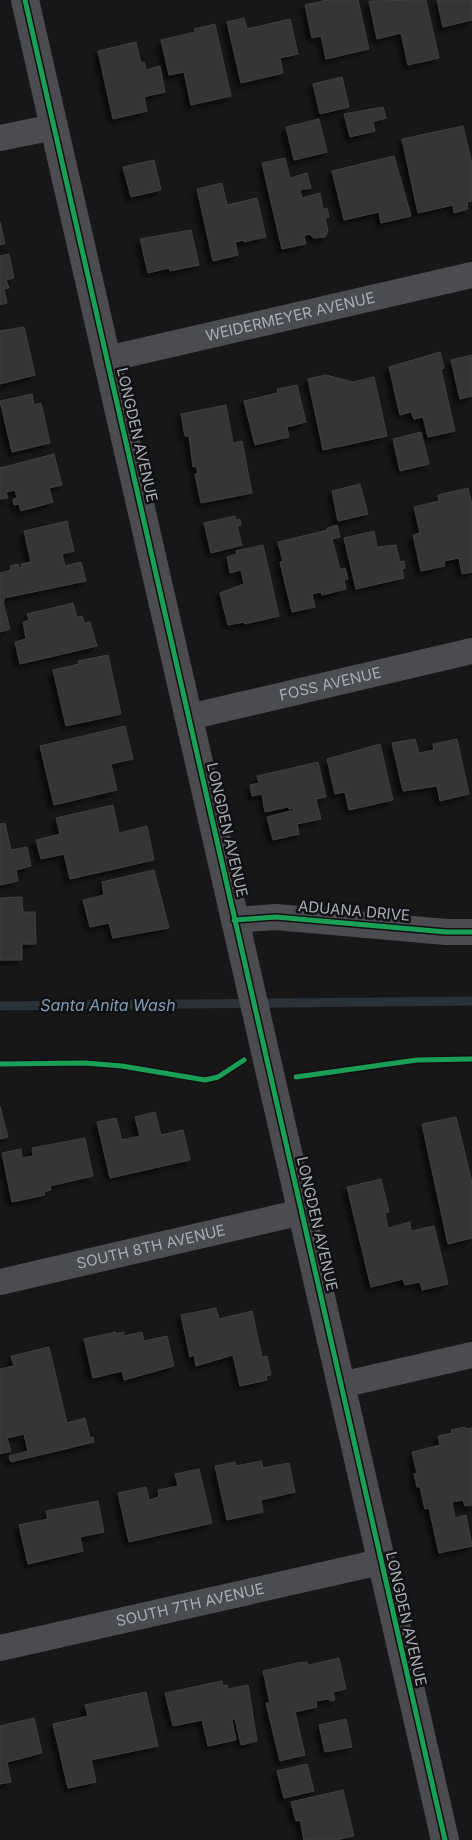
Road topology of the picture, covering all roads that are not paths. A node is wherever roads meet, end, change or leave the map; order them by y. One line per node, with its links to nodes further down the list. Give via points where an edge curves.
1 (25, 0): 2 (street, LONGDEN AVENUE)
2 (54, 127): 3 (street); 5 (street, LONGDEN AVENUE)
3 (0, 138)
4 (472, 275): 5 (street, WEIDERMEYER AVENUE)
5 (107, 359): 7 (street, LONGDEN AVENUE)
6 (472, 651): 7 (street, FOSS AVENUE)
7 (189, 717): 8 (street, LONGDEN AVENUE)
8 (234, 920): 9 (street, ADUANA DRIVE, via 276,917); 10 (street, LONGDEN AVENUE)
9 (472, 932)
10 (302, 1212): 11 (street, SOUTH 8TH AVENUE); 13 (street, LONGDEN AVENUE)
11 (0, 1282)
12 (472, 1355): 13 (street)
13 (341, 1385): 14 (street, LONGDEN AVENUE)
14 (380, 1562): 15 (street, SOUTH 7TH AVENUE); 16 (street, LONGDEN AVENUE)
15 (0, 1648)
16 (444, 1840)

